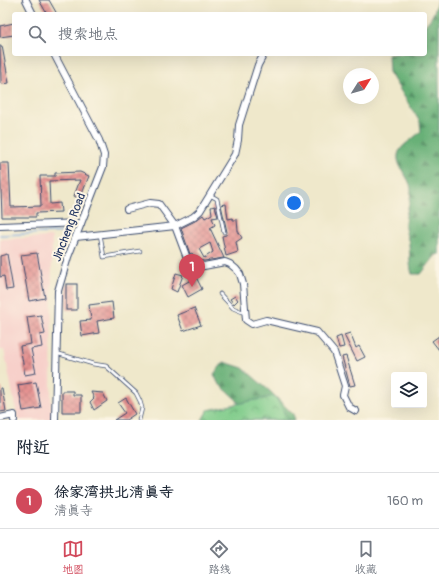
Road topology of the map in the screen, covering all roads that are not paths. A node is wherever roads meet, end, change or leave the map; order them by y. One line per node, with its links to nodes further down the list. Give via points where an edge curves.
1 (26, 0): 2 (street)
2 (32, 12)
3 (55, 56): 7 (street, Jincheng Road, via 96,134 104,155 103,167)
4 (263, 56): 5 (street, via 239,125 236,154)
5 (210, 195): 9 (street, via 200,211); 10 (lane, via 217,199)
6 (127, 209): 9 (street, via 150,203 159,204)
7 (82, 223): 8 (street); 12 (street, Jincheng Road)
8 (0, 226)
9 (175, 226): 11 (street); 15 (street, via 184,252 194,264 204,266 225,262 236,269 243,284)
10 (224, 232)
11 (100, 234): 12 (street); 13 (lane, via 104,257)
12 (76, 237): 16 (street, Jincheng Road, via 58,291)
13 (140, 251)
14 (220, 294): 15 (lane, via 233,308)
15 (246, 314): 17 (street, via 246,320 252,324 266,320 317,332 334,352 345,386 343,395 350,407)
16 (56, 354): 20 (street, Jincheng Road); 21 (lane, via 106,366 136,393 142,408)
17 (356, 411)
18 (0, 418): 19 (street, via 14,415)
19 (14, 420)
20 (55, 420)
21 (139, 420)

